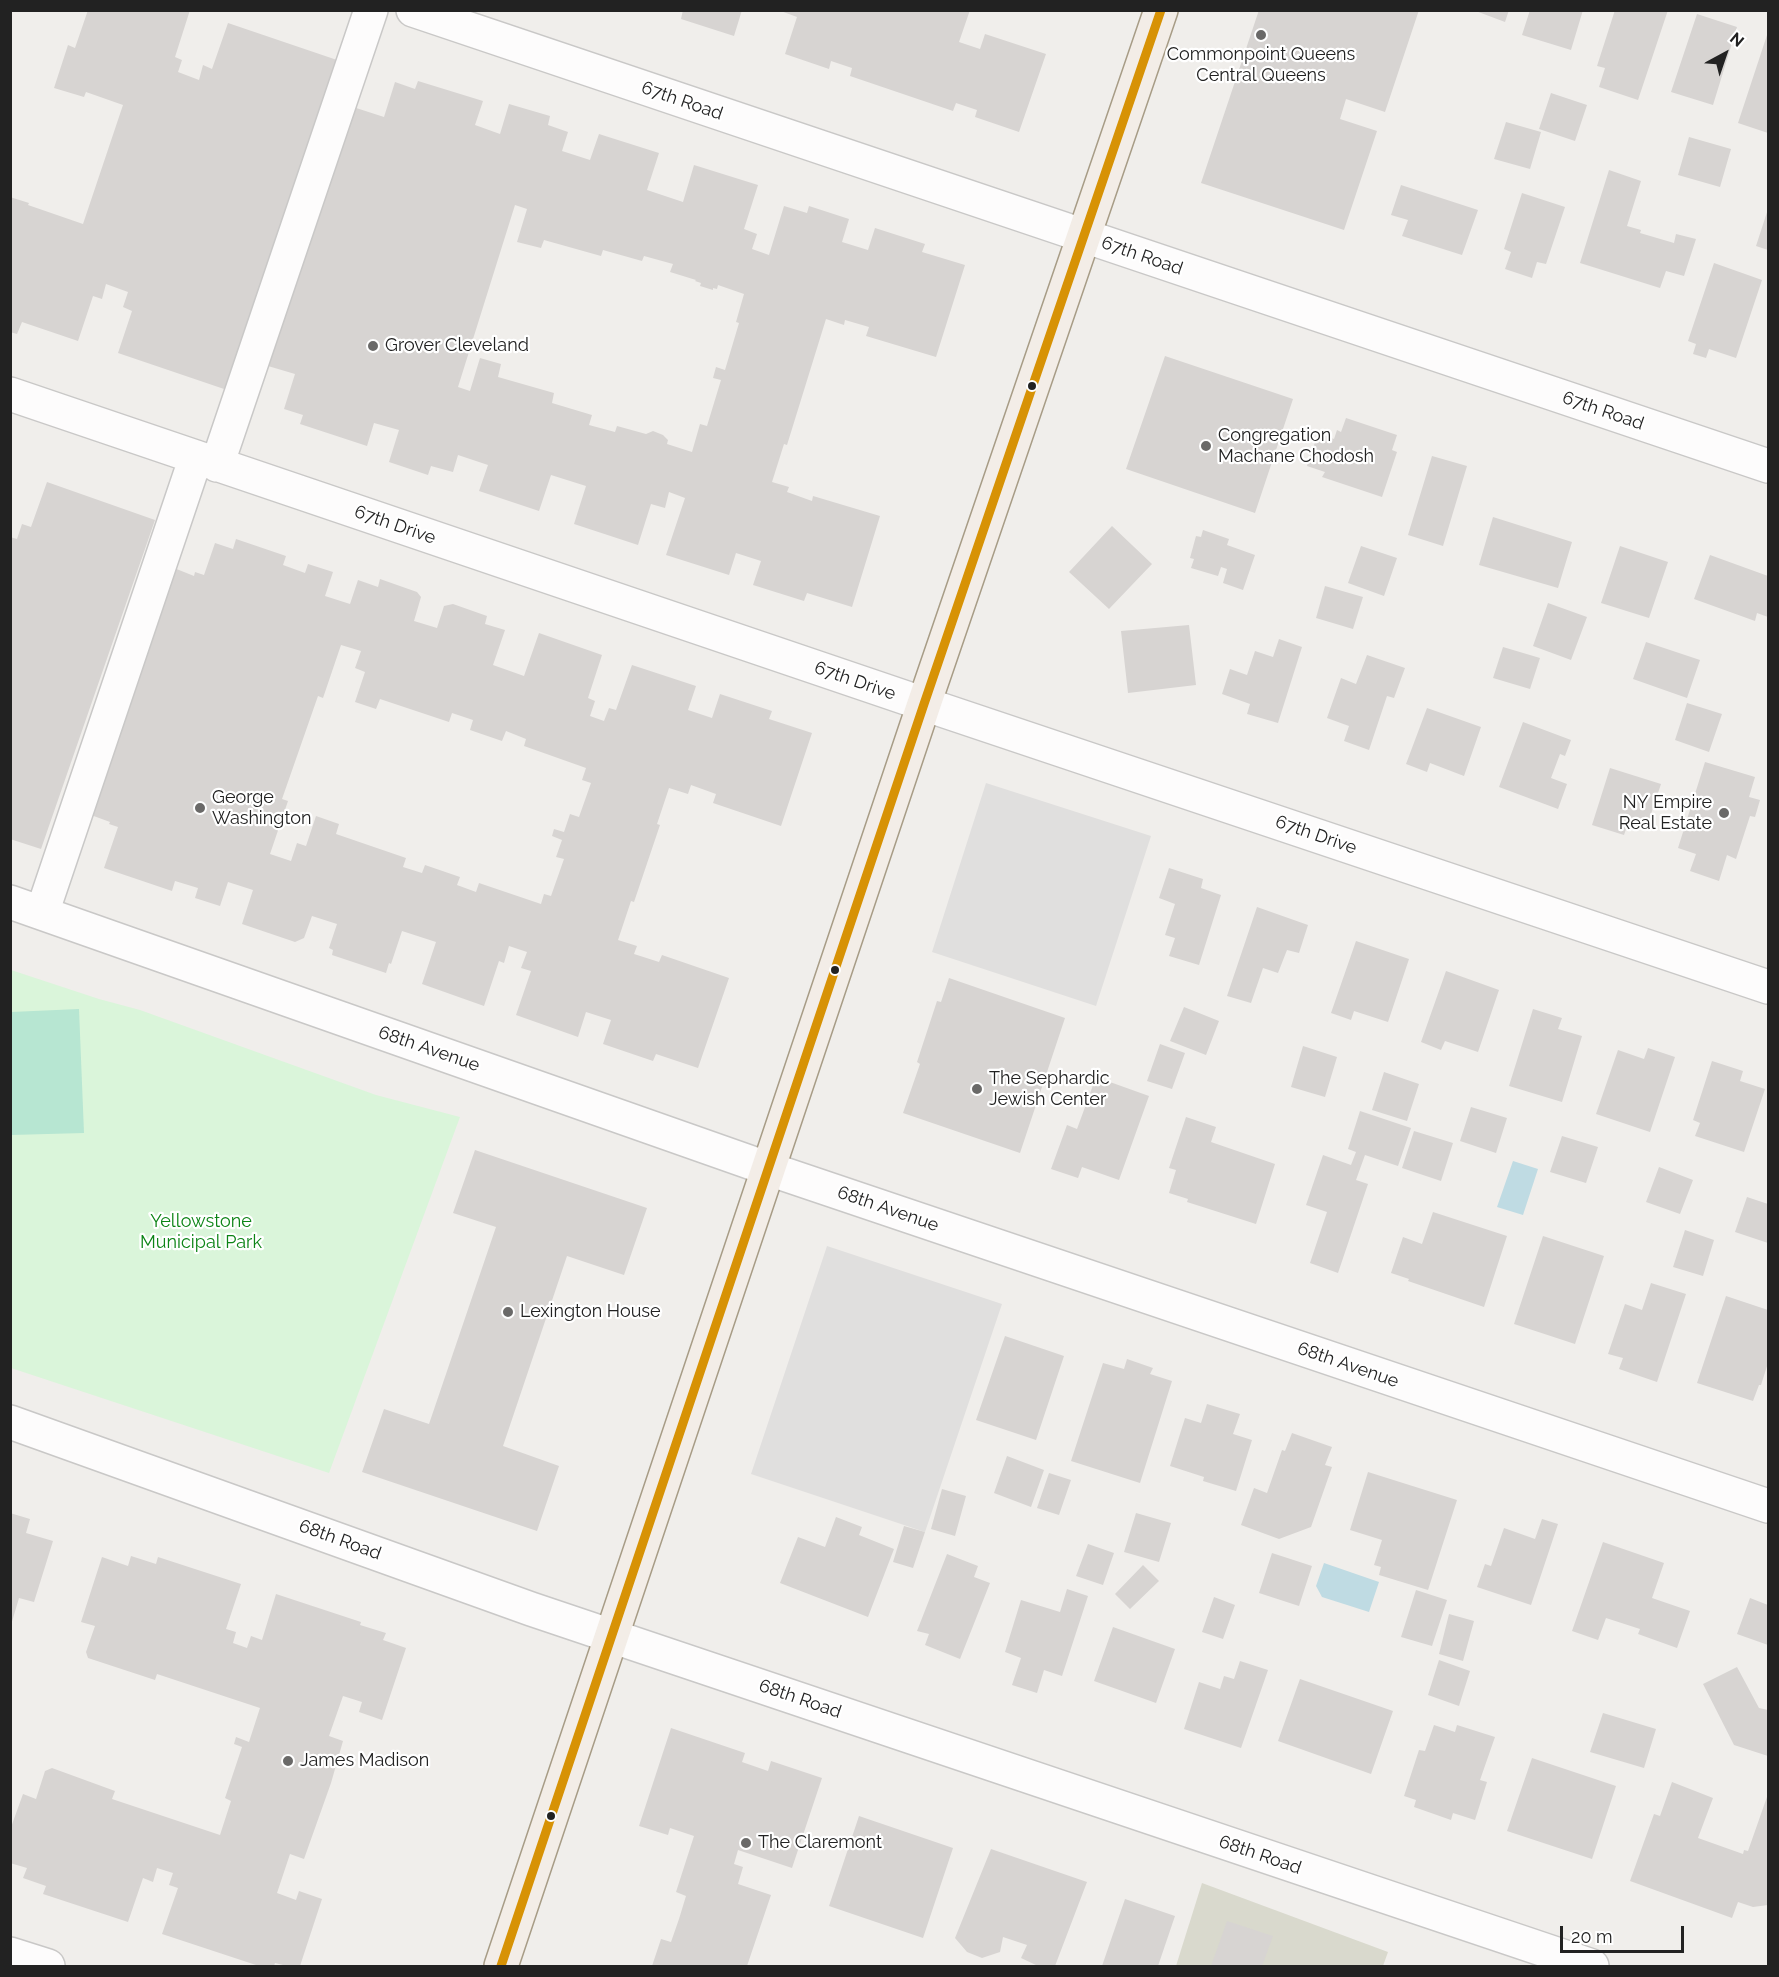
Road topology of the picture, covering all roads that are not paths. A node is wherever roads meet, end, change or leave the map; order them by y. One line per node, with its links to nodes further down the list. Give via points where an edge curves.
1 (371, 10): 6 (street)
2 (413, 10): 4 (street, 67th Road)
3 (1161, 10): 4 (main road)
4 (1085, 236): 7 (street, 67th Road); 8 (main road)
5 (10, 394): 6 (street, 67th Drive)
6 (206, 461): 8 (street, 67th Drive); 10 (street)
7 (1768, 466)
8 (924, 704): 11 (street, 67th Drive); 12 (main road)
9 (10, 902): 10 (street, 68th Avenue)
10 (42, 913): 12 (street, 68th Avenue)
11 (1768, 987)
12 (769, 1169): 14 (street, 68th Avenue); 15 (main road)
13 (10, 1422): 15 (street, 68th Road)
14 (1768, 1506)
15 (613, 1636): 18 (main road); 19 (street, 68th Road)
16 (10, 1954): 17 (street)
17 (48, 1966)
18 (501, 1966)
19 (1592, 1966)

